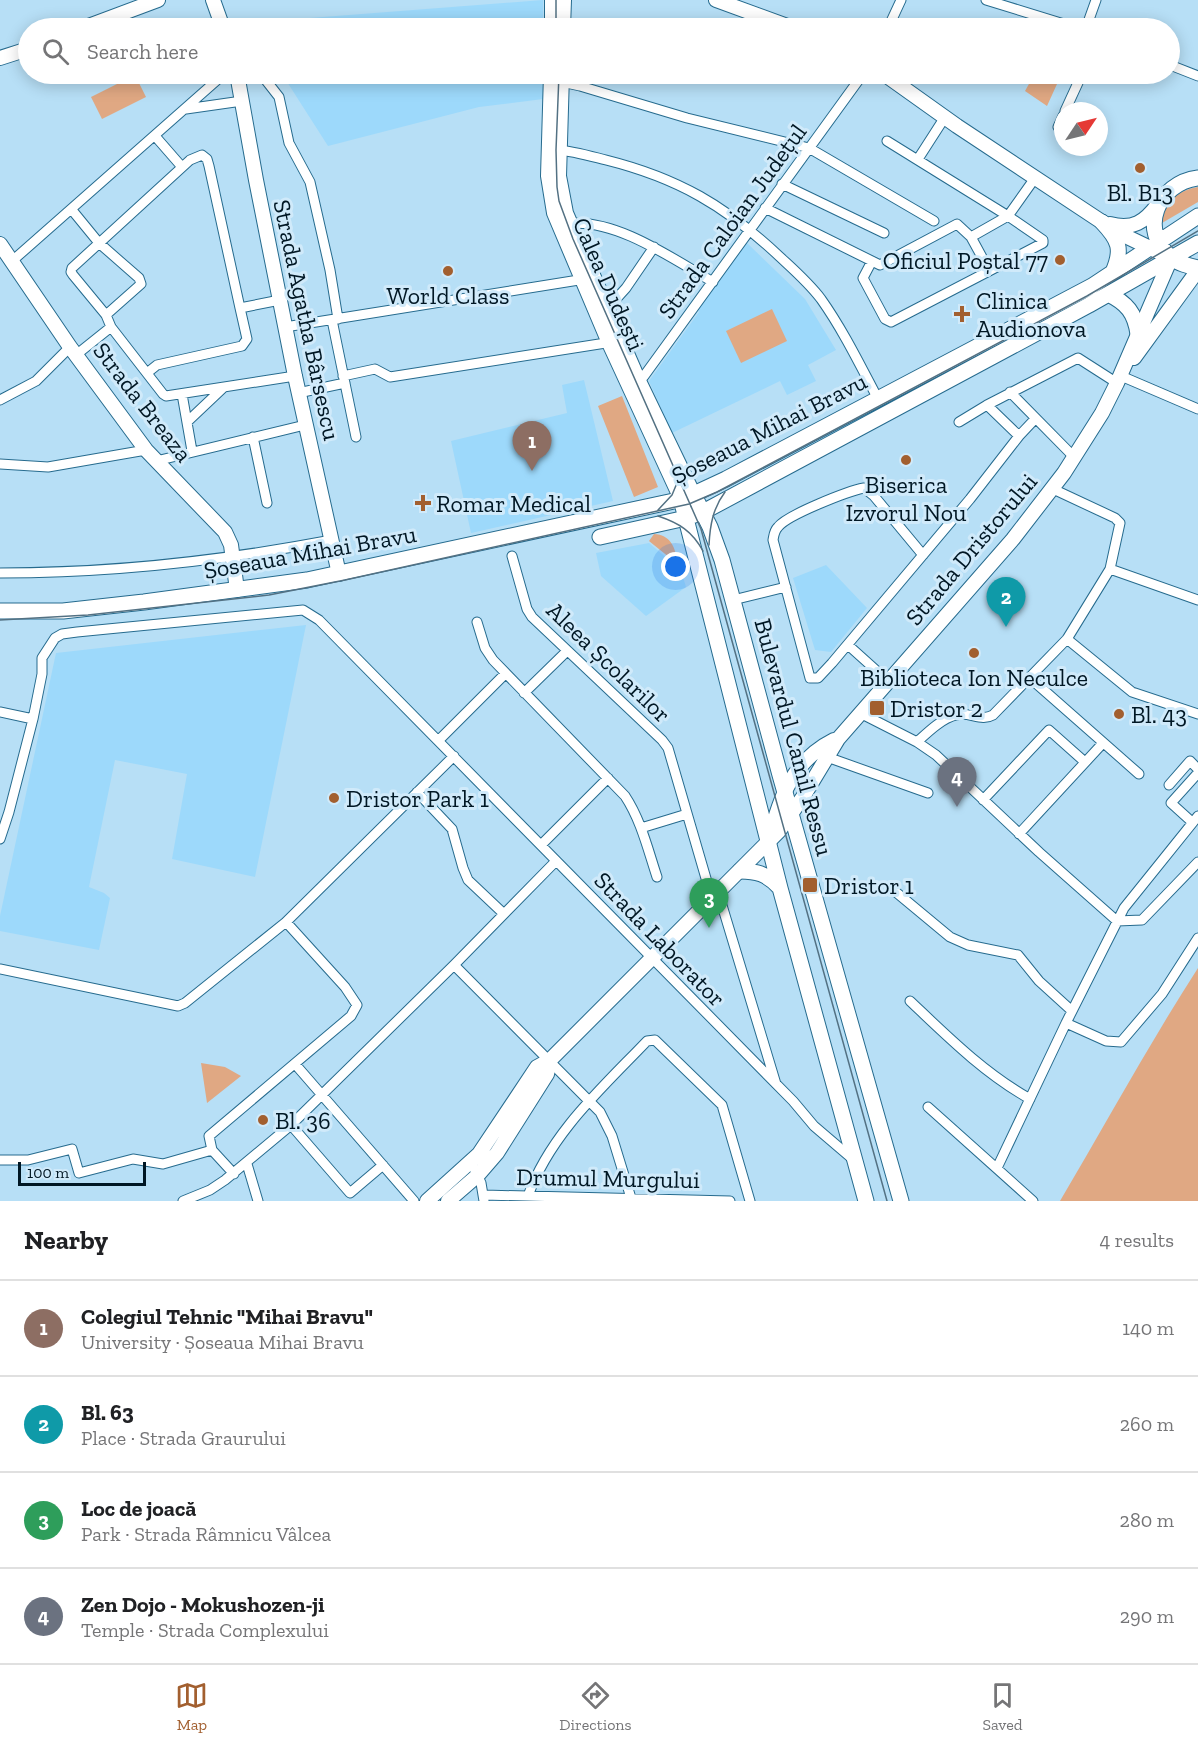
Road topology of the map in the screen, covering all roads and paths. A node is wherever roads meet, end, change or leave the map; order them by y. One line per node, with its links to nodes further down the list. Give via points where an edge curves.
1 (158, 0): 9 (street)
2 (213, 0): 10 (street)
3 (552, 0): 11 (street)
4 (564, 0): 12 (street)
5 (716, 0): 13 (street)
6 (901, 0): 14 (street)
7 (986, 0): 15 (street)
8 (1096, 0): 16 (street)
9 (110, 18)
10 (219, 18)
11 (552, 18)
12 (563, 18)
13 (766, 18)
14 (893, 18)
15 (1044, 18)
16 (1090, 18)
17 (18, 52): 18 (street)
18 (0, 58)
19 (1180, 69): 20 (street)
20 (1198, 76)
21 (213, 84): 31 (street)
22 (239, 84): 29 (street, Strada Agatha Bârsescu)
23 (269, 84): 71 (street, via 279,97 289,143 310,182 330,270)
24 (556, 84): 36 (street, Calea Dudești)
25 (578, 84): 35 (street, via 687,118)
26 (856, 84): 35 (street, Strada Caloian Județul)
27 (898, 84): 32 (street)
28 (1077, 84): 30 (street)
29 (242, 101): 31 (street); 67 (street, Strada Agatha Bârsescu)
30 (1069, 102)
31 (186, 109): 33 (street)
32 (945, 117): 37 (street); 39 (street)
33 (155, 136): 38 (street); 44 (street)
34 (887, 141): 37 (street)
35 (809, 148): 41 (street, Strada Caloian Județul); 47 (street)
36 (554, 150): 49 (street, Calea Dudești); 50 (street, via 596,157 657,175 701,195)
37 (918, 159): 45 (street)
38 (182, 167): 53 (street); 68 (street, via 202,155 207,159)
39 (1035, 178): 45 (street); 48 (street)
40 (1198, 178): 42 (main road, via 1174,186)
41 (782, 184): 43 (street, Strada Caloian Județul); 51 (street)
42 (1158, 204): 48 (street, via 1136,225); 56 (main road)
43 (765, 208): 50 (street, Strada Caloian Județul); 59 (street)
44 (72, 210): 53 (street); 60 (street)
45 (1008, 216): 52 (street); 62 (street, via 1041,238 1042,243)
46 (1198, 216): 56 (main road, Șoseaua Mihai Bravu)
47 (934, 221)
48 (1102, 222): 56 (street, via 1119,233); 63 (main road, via 1117,241 1119,251)
49 (564, 225): 57 (street, via 588,222); 64 (street, Calea Dudești)
50 (750, 229): 65 (street, Strada Caloian Județul); 86 (street, via 820,299)
51 (885, 232)
52 (971, 237): 59 (street, via 957,224 882,265); 62 (street)
53 (99, 243): 70 (street, via 71,272); 70 (street, via 141,284)
54 (1198, 243): 58 (main road, Șoseaua Mihai Bravu)
55 (0, 244): 60 (street, Strada Breaza)
56 (1155, 244): 58 (main road); 63 (main road, Șoseaua Mihai Bravu)
57 (654, 247): 65 (street); 69 (street)
58 (1171, 258): 61 (main road); 66 (main road, Șoseaua Mihai Bravu); 74 (street, Strada Dristorului)
59 (872, 261): 62 (street, via 863,274 864,283 885,319 891,322)
60 (11, 262): 76 (street, Strada Breaza)
61 (1198, 269): 80 (street, Strada Dristorului)
62 (989, 270)
63 (1113, 272): 86 (main road, Șoseaua Mihai Bravu)
64 (588, 279): 69 (street, Calea Dudești); 71 (street); 75 (street, Calea Dudești)
65 (713, 282): 81 (street, Strada Caloian Județul)
66 (1108, 294): 74 (main road, via 1131,310); 105 (main road, Șoseaua Mihai Bravu)
67 (280, 300): 68 (street); 73 (street, Strada Agatha Bârsescu)
68 (240, 308): 77 (street, via 245,343 158,365)
69 (607, 309): 75 (street, Calea Dudești)
70 (106, 315): 72 (street)
71 (335, 319): 73 (street); 79 (street)
72 (111, 327): 76 (street); 77 (street)
73 (285, 327): 78 (street, Strada Agatha Bârsescu)
74 (1138, 334): 80 (street, Strada Dristorului)
75 (615, 341): 79 (street, via 390,377 375,369); 81 (street, Calea Dudești)
76 (73, 351): 87 (street, via 36,381); 97 (street, Strada Breaza)
77 (147, 373): 85 (street, via 166,396)
78 (295, 376): 82 (street); 84 (street, Strada Agatha Bârsescu)
79 (344, 379): 84 (street); 96 (street)
80 (1119, 380): 83 (street, via 1078,358); 89 (street); 99 (street, Strada Dristorului)
81 (635, 385): 104 (street, Calea Dudești)
82 (224, 387): 85 (street); 91 (street)
83 (1010, 392): 88 (street); 90 (street)
84 (298, 393): 93 (street, Strada Agatha Bârsescu)
85 (182, 394): 91 (street)
86 (878, 399): 102 (main road, Șoseaua Mihai Bravu)
87 (0, 400)
88 (987, 405): 92 (street); 94 (street)
89 (1198, 409)
90 (1035, 419): 94 (street); 99 (street)
91 (187, 422): 98 (street)
92 (960, 422)
93 (305, 425): 95 (street); 112 (street, Strada Agatha Bârsescu)
94 (1020, 436): 115 (street)
95 (253, 437): 98 (street); 106 (street)
96 (356, 437)
97 (146, 450): 100 (street, Strada Breaza); 101 (street, via 48,467)
98 (192, 451): 100 (street)
99 (1074, 457): 103 (street, Strada Dristorului)
100 (156, 461): 116 (street, Strada Breaza, via 225,532)
101 (0, 464)
102 (720, 482): 104 (main road, Șoseaua Mihai Bravu); 105 (main road)
103 (1053, 489): 118 (street, via 1115,518 1120,524); 132 (street, Strada Dristorului)
104 (687, 497): 107 (main road, Șoseaua Mihai Bravu); 108 (main road, Bulevardul Camil Ressu); 109 (main road, Bulevardul Camil Ressu)
105 (729, 499): 108 (main road, Șoseaua Mihai Bravu)
106 (267, 503)
107 (651, 506): 110 (main road); 120 (main road, Șoseaua Mihai Bravu)
108 (703, 512): 109 (main road, Șoseaua Mihai Bravu); 113 (main road, Bulevardul Camil Ressu)
109 (686, 518): 110 (main road, Șoseaua Mihai Bravu); 114 (main road, Bulevardul Camil Ressu)
110 (657, 525): 111 (main road, Șoseaua Mihai Bravu)
111 (600, 537)
112 (332, 540): 116 (street, Șoseaua Mihai Bravu); 120 (street, Strada Agatha Bârsescu)
113 (716, 544): 114 (main road); 123 (main road, Bulevardul Camil Ressu)
114 (694, 550): 159 (main road, Bulevardul Camil Ressu)
115 (923, 555): 121 (street, via 869,491 856,489 788,518 777,527 773,540); 128 (street)
116 (233, 556): 119 (street, Șoseaua Mihai Bravu, via 89,572); 122 (street, Strada Breaza)
117 (513, 556): 129 (street, Aleea Școlarilor, via 529,613)
118 (1110, 568): 124 (street); 127 (street)
119 (0, 573)
120 (339, 574): 122 (main road, Șoseaua Mihai Bravu)
121 (786, 587): 123 (street); 128 (street, via 810,678 822,675)
122 (237, 590): 125 (main road, Șoseaua Mihai Bravu, via 63,611)
123 (733, 600): 149 (main road, Bulevardul Camil Ressu)
124 (1198, 600)
125 (0, 611)
126 (477, 622): 130 (street, via 485,648)
127 (1066, 639): 131 (street); 136 (street, via 1132,692)
128 (848, 645): 132 (street)
129 (567, 651): 133 (street); 153 (street, Aleea Școlarilor, via 668,748)
130 (505, 674): 133 (street); 139 (street)
131 (1030, 678): 140 (street, via 991,716 957,714); 141 (street)
132 (888, 681): 135 (street, Strada Dristorului)
133 (524, 693): 147 (street)
134 (0, 712): 137 (street)
135 (860, 713): 138 (street, Strada Dristorului); 140 (street)
136 (1198, 714)
137 (33, 719): 139 (street, Strada Laborator, via 42,658 62,634 303,610 319,620); 158 (street)
138 (838, 739): 143 (street, Strada Dristorului); 149 (street, Strada Dristorului, via 801,766)
139 (439, 740): 142 (street, Strada Laborator)
140 (917, 742): 152 (street)
141 (1103, 743): 144 (street); 146 (street)
142 (454, 756): 150 (street); 160 (street, Strada Laborator)
143 (826, 757): 151 (street); 154 (street, Strada Dristorului)
144 (1085, 762): 152 (street, via 1049,730); 157 (street)
145 (1198, 771): 148 (street, via 1190,761); 155 (street, via 1171,803)
146 (1139, 774)
147 (608, 778): 156 (street, via 634,809); 160 (street)
148 (1169, 785)
149 (784, 789): 154 (main road, Bulevardul Camil Ressu); 159 (street, Strada Dristorului)
150 (417, 792): 168 (street, via 452,829 468,880); 170 (street)
151 (928, 793)
152 (982, 800): 157 (street)
153 (687, 814): 156 (street); 167 (street, Aleea Școlarilor)
154 (791, 814): 159 (street, Strada Dristorului); 205 (main road, Bulevardul Camil Ressu)
155 (1195, 819): 169 (street, via 1131,897)
156 (641, 828): 164 (street)
157 (1019, 834): 169 (street)
158 (0, 839)
159 (768, 843): 163 (street); 165 (main road, Bulevardul Camil Ressu)
160 (541, 845): 161 (street, Strada Laborator)
161 (556, 861): 168 (street); 172 (street, Strada Laborator)
162 (1194, 866): 169 (street, via 1142,920)
163 (740, 871): 165 (main road, via 761,873); 167 (street)
164 (657, 877)
165 (780, 888): 188 (main road, Bulevardul Camil Ressu)
166 (891, 888): 176 (street, via 950,937 968,945 1018,955)
167 (715, 896): 172 (street); 180 (street, Aleea Școlarilor)
168 (504, 914): 173 (street)
169 (1117, 921): 176 (street)
170 (286, 922): 174 (street, via 178,1006); 179 (street, via 357,1005 351,1017)
171 (1198, 938): 177 (street, via 1162,994 1121,1042 1106,1041)
172 (651, 959): 178 (street); 180 (street, Strada Laborator)
173 (454, 965): 178 (street); 181 (street)
174 (0, 969)
175 (910, 1001): 182 (street, via 979,1065)
176 (1072, 1011): 177 (street)
177 (1066, 1023): 182 (street)
178 (550, 1060): 183 (street); 192 (street, via 537,1067)
179 (295, 1064): 181 (street); 186 (street, via 209,1136)
180 (777, 1086): 188 (street, Strada Laborator, via 820,1133)
181 (322, 1095): 185 (street); 190 (street)
182 (1030, 1099): 191 (street)
183 (590, 1101): 194 (street, via 544,1159); 196 (street, via 607,1123); 203 (street, via 647,1041 655,1040 722,1105)
184 (928, 1107): 191 (street)
185 (291, 1125): 189 (street); 190 (street, via 350,1193)
186 (212, 1150): 187 (street, via 163,1164 133,1159 78,1173 72,1149 28,1160); 193 (street)
187 (0, 1160)
188 (855, 1161): 204 (main road, Bulevardul Camil Ressu)
189 (247, 1164): 193 (street); 198 (street)
190 (383, 1165): 199 (street)
191 (997, 1168): 206 (street)
192 (475, 1169): 195 (street); 200 (street); 201 (street)
193 (234, 1174): 197 (street)
194 (528, 1196): 195 (street, Drumul Murgului); 196 (street, Drumul Murgului)
195 (484, 1198)
196 (631, 1198): 202 (street, Drumul Murgului)
197 (183, 1201)
198 (258, 1201)
199 (414, 1201)
200 (427, 1201)
201 (448, 1201)
202 (730, 1201)
203 (750, 1201)
204 (866, 1201)
205 (901, 1201)
206 (1033, 1201)

